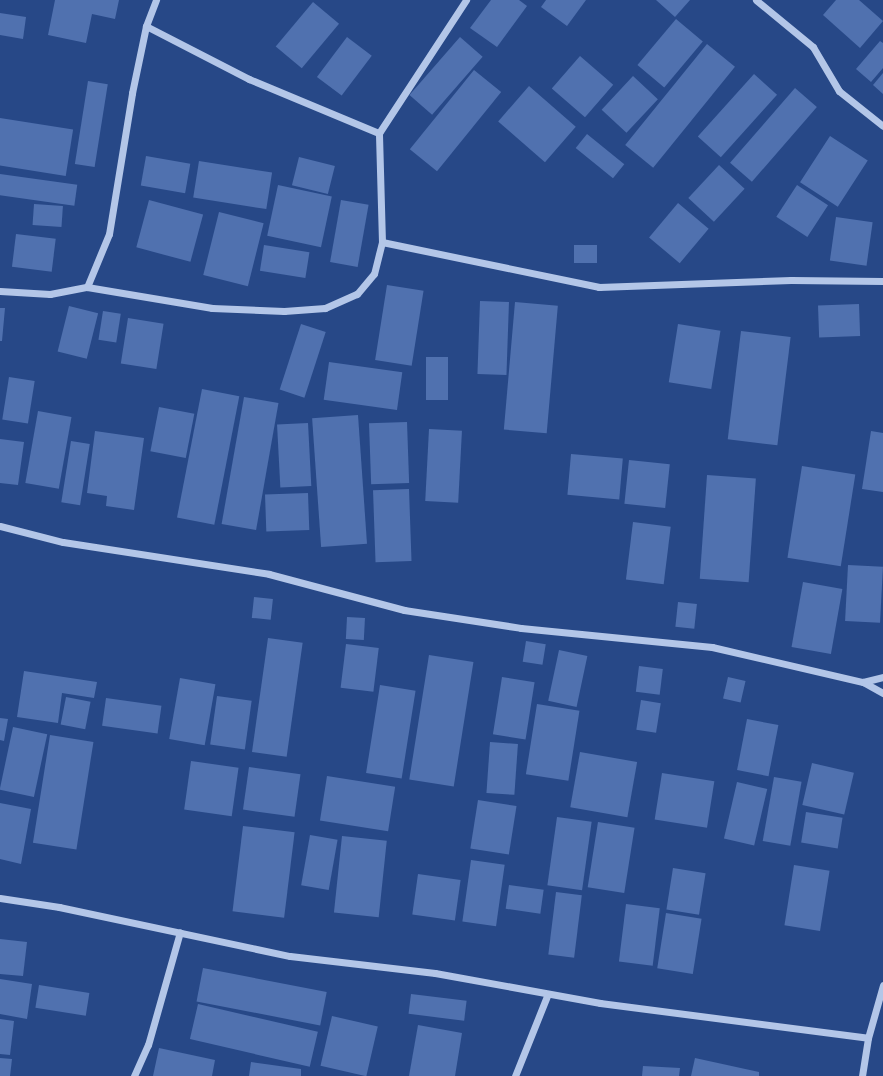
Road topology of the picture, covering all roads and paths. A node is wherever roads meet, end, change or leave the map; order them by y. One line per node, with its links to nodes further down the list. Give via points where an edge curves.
1 (156, 0): 4 (street)
2 (466, 0): 6 (street)
3 (756, 0): 5 (street, via 813,46 839,91)
4 (146, 26): 6 (street, via 249,79); 9 (street, via 132,93 109,234)
5 (883, 126)
6 (379, 133): 7 (street)
7 (382, 242): 8 (street, via 599,287 791,280); 9 (street, via 374,274 356,294 325,308 284,311 212,308)
8 (883, 281)
9 (87, 287): 10 (street, via 50,294)
10 (0, 291)
11 (0, 526): 13 (street, via 63,542 269,574 404,610 521,628 712,647)
12 (883, 677): 13 (street)
13 (863, 682): 14 (street)
14 (883, 693)
15 (0, 898): 16 (street, via 59,907)
16 (180, 932): 18 (street, via 290,956 435,973); 20 (street, via 148,1045)
17 (883, 985): 19 (street)
18 (547, 996): 19 (street); 21 (street)
19 (868, 1038): 22 (street)
20 (134, 1076)
21 (515, 1076)
22 (862, 1076)

